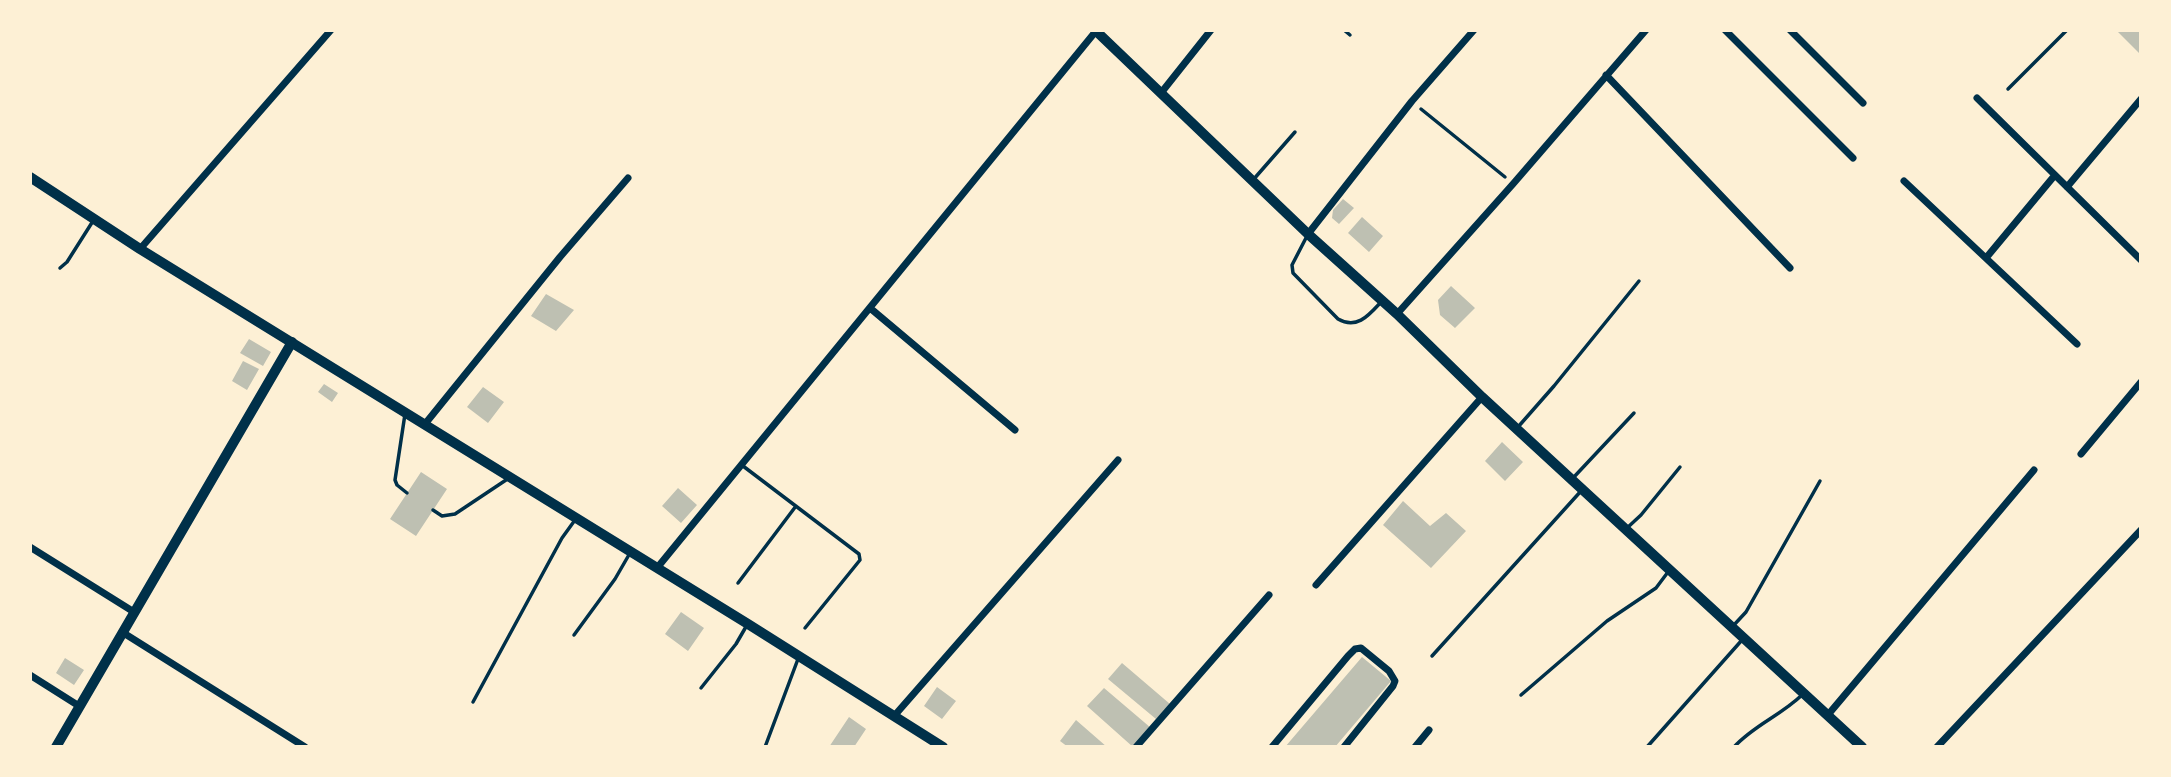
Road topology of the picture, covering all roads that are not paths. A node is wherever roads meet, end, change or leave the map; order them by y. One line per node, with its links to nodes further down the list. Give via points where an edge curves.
1 (331, 30): 25 (street)
2 (1096, 30): 11 (street); 32 (street)
3 (1211, 30): 11 (street)
4 (1474, 30): 24 (street)
5 (1646, 30): 9 (street)
6 (1726, 30): 16 (street)
7 (1790, 30): 14 (street)
8 (2067, 30): 10 (lane)
9 (1606, 75): 29 (street); 33 (street)
10 (2008, 89)
11 (1161, 93): 20 (street)
12 (1977, 98): 17 (street)
13 (2141, 99): 22 (street)
14 (1863, 103)
15 (1295, 132): 20 (lane)
16 (1853, 158)
17 (2055, 175): 22 (street); 26 (street)
18 (30, 177): 23 (main road)
19 (628, 178): 40 (street)
20 (1252, 181): 24 (street)
21 (1904, 181): 26 (street)
22 (2067, 187): 27 (street)
23 (94, 219): 25 (main road); 28 (lane)
24 (1308, 234): 31 (street); 31 (lane, via 1293,273 1338,319 1357,323)
25 (139, 249): 34 (main road)
26 (1986, 258): 35 (street)
27 (2141, 260)
28 (60, 268)
29 (1790, 268)
30 (1639, 281): 41 (lane)
31 (1382, 301): 33 (street)
32 (870, 308): 42 (street); 45 (street)
33 (1397, 314): 37 (street)
34 (292, 342): 38 (main road); 65 (street)
35 (2077, 344)
36 (2141, 382): 43 (street)
37 (1482, 397): 41 (street); 63 (street)
38 (405, 412): 40 (main road); 52 (lane, via 395,480)
39 (1634, 413): 49 (lane)
40 (425, 424): 48 (main road)
41 (1517, 429): 49 (street)
42 (1015, 430)
43 (2081, 454)
44 (1118, 460): 80 (street)
45 (741, 464): 53 (lane); 60 (street)
46 (1680, 467): 56 (lane)
47 (2034, 470): 81 (street)
48 (510, 477): 54 (lane, via 455,514 442,516); 55 (main road)
49 (1572, 480): 51 (street)
50 (1819, 481): 67 (lane, via 1746,612)
51 (1582, 489): 56 (street); 72 (lane)
52 (408, 493)
53 (796, 506): 62 (lane); 68 (lane, via 859,554 860,561)
54 (433, 510)
55 (576, 518): 59 (main road); 78 (lane)
56 (1626, 530): 61 (street)
57 (2141, 530): 94 (street)
58 (30, 547): 65 (street)
59 (631, 551): 60 (main road); 70 (lane)
60 (657, 568): 66 (main road)
61 (1669, 570): 67 (street); 77 (lane, via 1656,588 1607,621)
62 (738, 583)
63 (1317, 585)
64 (1269, 595): 87 (street)
65 (134, 611): 69 (street)
66 (748, 624): 73 (main road); 75 (lane)
67 (1732, 627): 71 (street)
68 (806, 628)
69 (122, 632): 79 (street); 84 (street)
70 (574, 635)
71 (1744, 639): 76 (street); 91 (lane)
72 (1432, 656)
73 (799, 657): 80 (main road); 85 (lane)
74 (30, 675): 79 (street)
75 (701, 688)
76 (1803, 694): 81 (street); 92 (lane)
77 (1521, 695)
78 (473, 702)
79 (79, 706): 83 (street)
80 (895, 715): 86 (main road)
81 (1827, 716): 93 (street)
82 (1429, 730): 90 (street)
83 (56, 747)
84 (305, 747)
85 (765, 747)
86 (943, 747)
87 (1136, 747)
88 (1272, 747): 89 (street, via 1348,656 1361,648 1395,681)
89 (1344, 747)
90 (1415, 747)
91 (1647, 747)
92 (1734, 747)
93 (1862, 747)
94 (1937, 747)

